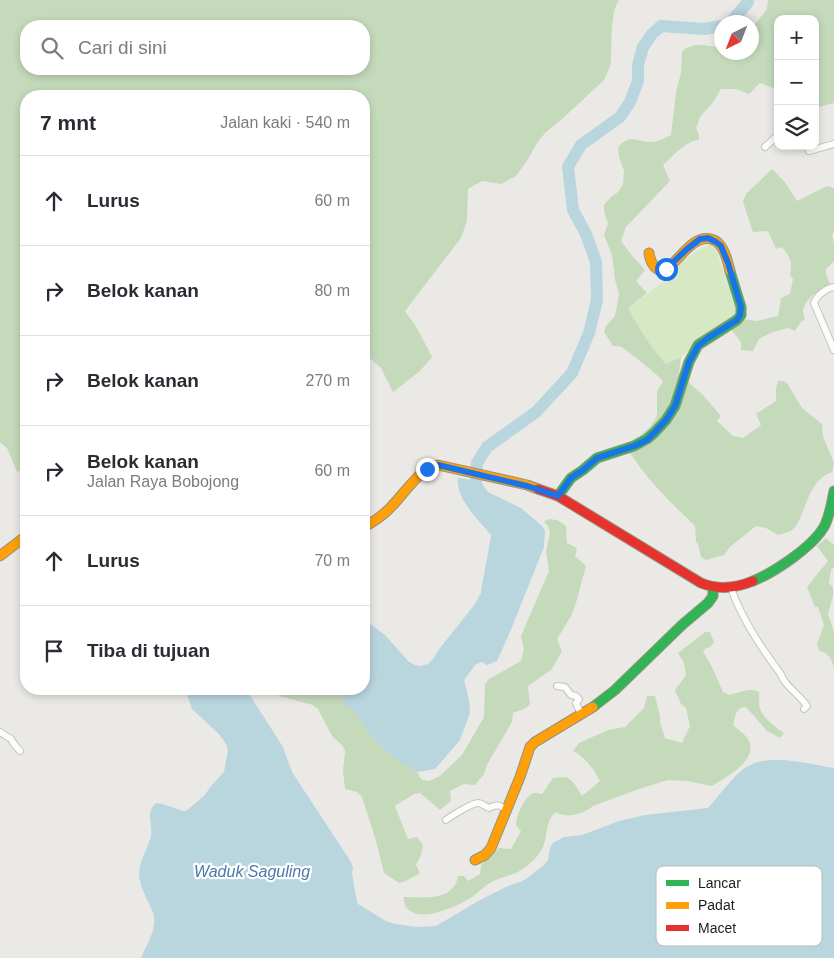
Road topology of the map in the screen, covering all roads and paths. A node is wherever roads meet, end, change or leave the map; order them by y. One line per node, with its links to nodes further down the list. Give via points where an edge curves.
1 (774, 139): 3 (street)
2 (834, 144): 4 (street)
3 (765, 147)
4 (819, 148)
5 (649, 253): 9 (street, via 654,266 662,271 700,239 716,242 728,263 741,307 740,315 698,346 689,362 675,406 647,440 597,458 571,478)
6 (834, 287): 7 (street, via 816,298 814,303)
7 (834, 350)
8 (834, 491): 14 (street, via 826,523 815,539 759,580)
9 (558, 496): 10 (street, via 432,465 382,516); 13 (street, via 689,577)
10 (370, 524)
11 (20, 541): 12 (street)
12 (0, 556)
13 (713, 588): 14 (street); 17 (street, via 713,596 708,603 635,672)
14 (731, 588): 16 (street, via 748,625 773,665 807,706)
15 (557, 686): 17 (street, via 565,687 576,696)
16 (804, 709)
17 (581, 714): 20 (street, via 530,747)
18 (0, 732): 19 (street, via 12,739)
19 (20, 751)
20 (506, 809): 21 (street, via 476,803); 22 (street, via 491,848)
21 (446, 820)
22 (475, 860)

